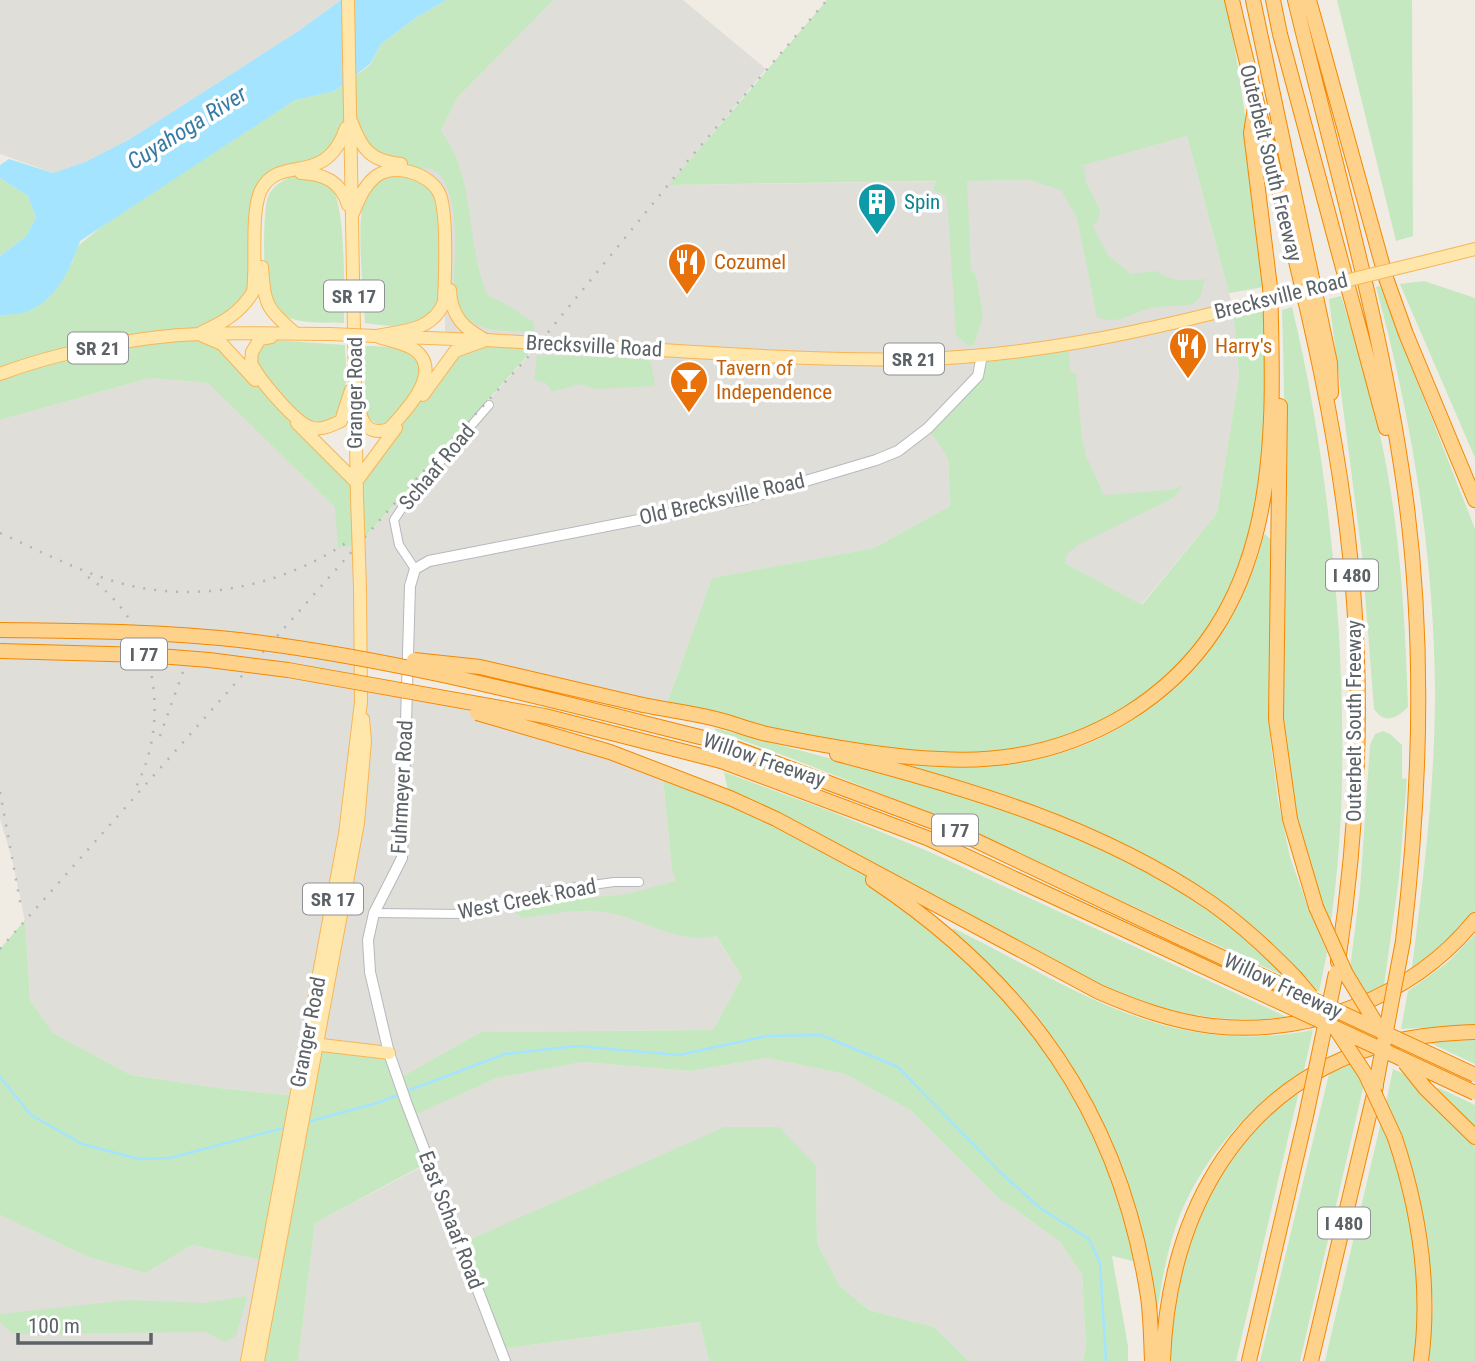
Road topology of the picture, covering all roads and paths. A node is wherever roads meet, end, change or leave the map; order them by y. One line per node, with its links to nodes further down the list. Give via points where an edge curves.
1 (348, 0): 8 (main road, Granger Road / SR 17)
2 (1232, 0): 7 (highway, Outerbelt South Freeway / I 480)
3 (1253, 0): 20 (highway, via 1330,363)
4 (1273, 0): 24 (highway, via 1382,409)
5 (1295, 0): 24 (highway, I 480, via 1390,397)
6 (1309, 0): 22 (highway, via 1386,278)
7 (1256, 98): 11 (highway, via 1251,133); 20 (highway, Outerbelt South Freeway / I 480)
8 (350, 117): 9 (main road, Granger Road / SR 17); 12 (main road, via 337,150 325,161 281,172 266,182 257,201 253,292 230,319); 15 (main road, via 361,144 375,158 423,169 443,187 449,207 453,307 463,326)
9 (351, 217): 13 (main road, via 339,186 317,174 294,173 279,179 265,196 261,221 264,298 268,309); 14 (main road, via 365,188 377,175 390,170 420,175 439,194 443,211 444,302 439,314 418,328); 18 (main road, Granger Road / SR 17)
10 (1475, 249): 16 (main road, Brecksville Road / SR 21, bridge, via 1088,341)
11 (1270, 286): 29 (highway, via 1269,460 1253,550 1236,594 1214,632 1166,685 1090,734 1008,757 920,758); 40 (highway, bridge, via 1280,413 1276,719 1290,819 1316,907 1368,1012 1426,1088)
12 (198, 334): 13 (main road, Brecksville Road / SR 21); 17 (main road, Brecksville Road / SR 21, via 120,343); 21 (main road, via 222,344)
13 (296, 334): 14 (main road, Brecksville Road / SR 21, bridge); 18 (main road, via 260,339 251,363 301,422 313,428 341,421)
14 (376, 336): 15 (main road, Brecksville Road / SR 21); 18 (main road, via 418,352 425,369 423,385 392,426 378,431 363,422)
15 (486, 340): 16 (main road, Brecksville Road / SR 21, bridge, via 855,359); 21 (main road, via 455,351)
16 (982, 355): 23 (street, Old Brecksville Road, via 978,376 948,409 915,439 876,460 745,499 441,558)
17 (0, 374)
18 (356, 376): 21 (main road, Granger Road / SR 17)
19 (489, 405): 23 (street, Schaaf Road, via 394,520 399,545)
20 (1333, 437): 47 (highway, Outerbelt South Freeway / I 480, bridge, via 1354,603 1358,726 1352,848 1336,973)
21 (356, 482): 35 (main road, Granger Road / SR 17, bridge, via 361,702 352,822)
22 (1475, 500)
23 (415, 569): 32 (street, Fuhrmeyer Road, via 410,586 402,858)
24 (1416, 595): 48 (highway, I 480, bridge, via 1420,721 1403,941 1376,1084)
25 (0, 630): 26 (highway, Willow Freeway / I 77, bridge)
26 (239, 640): 29 (highway, bridge, via 481,667 714,718); 37 (highway, Willow Freeway / I 77, bridge, via 405,666 716,741 947,827)
27 (0, 651): 28 (highway, Willow Freeway / I 77, bridge, via 146,654)
28 (288, 670): 30 (highway, bridge, via 547,732 662,770 776,819); 39 (highway, Willow Freeway / I 77, bridge, via 545,716 721,761 927,838)
29 (766, 734): 49 (highway, bridge, via 1030,811 1120,850 1182,884 1255,938 1295,977 1350,1048 1395,1138 1413,1200 1424,1268)
30 (813, 841): 33 (highway, via 1099,992 1142,1010 1214,1026 1288,1025 1376,998 1432,963); 45 (highway, via 911,906 961,946 1005,989 1066,1072 1097,1127 1126,1201 1148,1299)
31 (639, 882): 32 (street, West Creek Road, via 550,891 464,914)
32 (374, 913): 36 (street, Fuhrmeyer Road, via 368,940 370,972)
33 (1475, 920)
34 (1475, 1032): 46 (highway, via 1395,1041 1346,1059 1294,1088 1250,1126 1210,1179 1185,1231 1170,1286)
35 (312, 1044): 36 (main road); 41 (main road, Granger Road / SR 17)
36 (389, 1053): 38 (street, Fuhrmeyer Road)
37 (1475, 1075)
38 (398, 1079): 44 (street, East Schaaf Road)
39 (1475, 1093)
40 (1475, 1137)
41 (283, 1197): 42 (main road, Granger Road / SR 17); 43 (main road, Granger Road / SR 17)
42 (247, 1361)
43 (258, 1361)
44 (505, 1361)
45 (1152, 1361)
46 (1163, 1361)
47 (1249, 1361)
48 (1311, 1361)
49 (1421, 1361)

